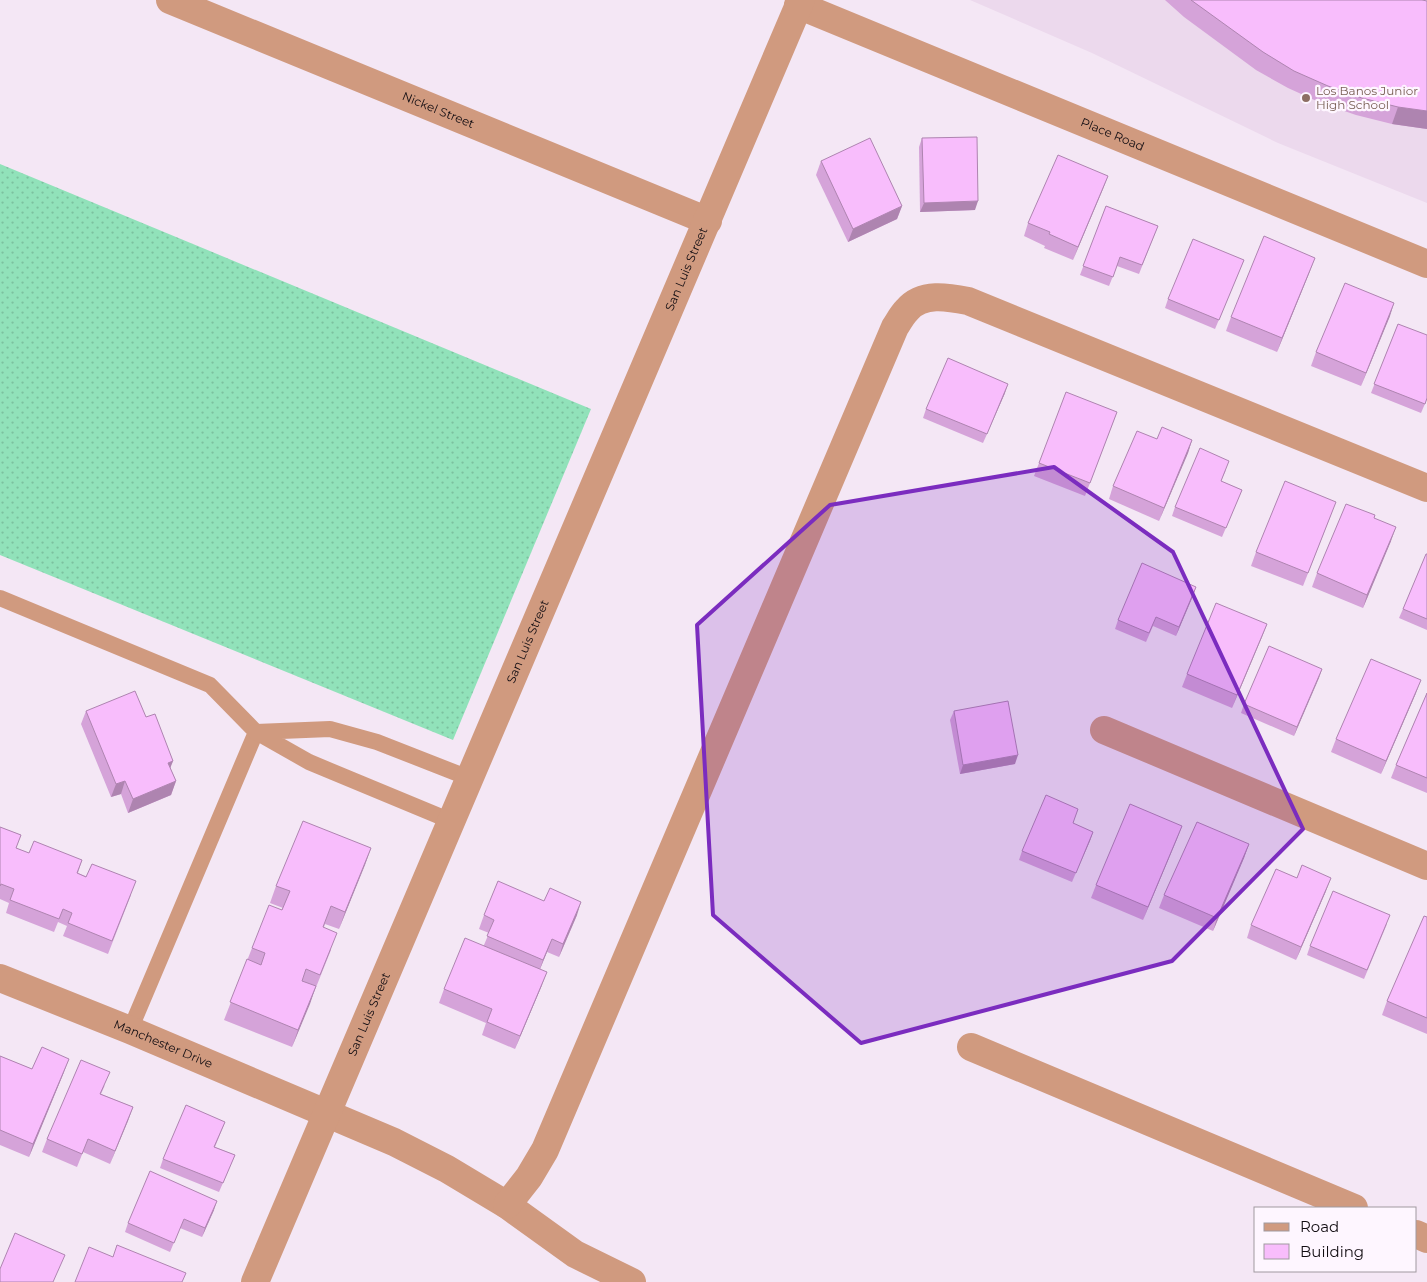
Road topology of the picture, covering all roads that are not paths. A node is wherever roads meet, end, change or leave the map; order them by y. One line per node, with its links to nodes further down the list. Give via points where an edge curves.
1 (170, 0): 3 (street, Nickel Street)
2 (800, 3): 3 (street, San Luis Street); 4 (street, Place Road)
3 (708, 222): 9 (street, San Luis Street)
4 (1427, 264)
5 (1427, 488): 16 (street, via 968,301 946,296 924,299 908,308 895,327 545,1150)
6 (0, 598): 8 (lane, via 210,685)
7 (1104, 730): 11 (street)
8 (256, 732): 9 (lane, via 330,730 377,742); 10 (lane, via 309,762); 13 (lane)
9 (469, 778): 10 (street, San Luis Street)
10 (451, 821): 15 (street, San Luis Street)
11 (1427, 866)
12 (0, 978): 13 (street, Manchester Drive)
13 (130, 1030): 15 (street, Manchester Drive)
14 (971, 1047): 17 (street)
15 (326, 1112): 16 (street, Manchester Drive, via 394,1142); 18 (street, San Luis Street)
16 (507, 1204): 19 (street, Manchester Drive, via 575,1254)
17 (1352, 1207)
18 (255, 1282)
19 (632, 1282)

